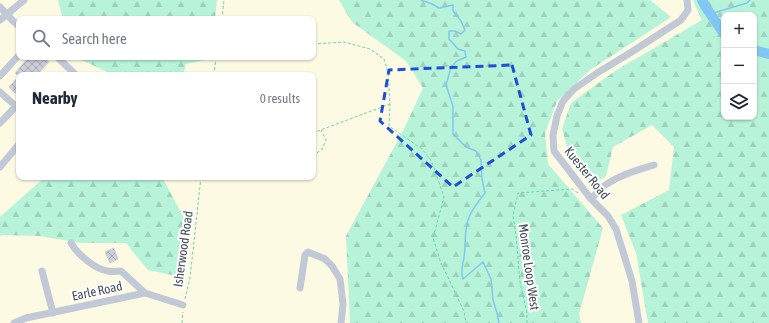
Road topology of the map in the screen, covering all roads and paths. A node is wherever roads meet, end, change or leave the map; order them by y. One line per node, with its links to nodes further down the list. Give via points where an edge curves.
1 (24, 0): 5 (street)
2 (224, 0): 6 (path)
3 (687, 0): 29 (street, Kuester Road, via 688,10 681,20 597,73 563,101 553,135 554,151)
4 (0, 7): 5 (street)
5 (6, 14): 7 (street); 8 (street)
6 (222, 16)
7 (0, 20)
8 (16, 24)
9 (316, 44): 17 (path, via 344,42 370,49 384,59 388,73)
10 (16, 58): 15 (street)
11 (60, 60): 13 (street)
12 (216, 60): 14 (path)
13 (73, 72)
14 (214, 72)
15 (0, 76)
16 (0, 92): 18 (street)
17 (390, 104): 21 (path); 39 (path, via 389,126 422,148 430,159 444,197 433,238 441,263 464,310)
18 (16, 106)
19 (16, 108): 20 (street)
20 (0, 123)
21 (321, 130): 22 (path); 24 (path, via 326,140 322,149)
22 (316, 132)
23 (16, 147): 26 (street)
24 (316, 154)
25 (654, 165): 29 (street, via 635,170 604,186)
26 (0, 166)
27 (201, 180): 34 (path, Isherwood Road, via 190,278)
28 (578, 193): 40 (path, Monroe Loop West, via 572,189 518,193 513,216)
29 (591, 199): 41 (street, Kuester Road, via 608,216 616,229 632,281)
30 (71, 243): 33 (street, via 83,257 98,268 121,271)
31 (42, 270): 35 (street)
32 (300, 288): 38 (street, via 305,255 308,252 325,259 340,278 343,304)
33 (145, 293): 34 (street, Earle Road); 35 (street, Earle Road)
34 (184, 305): 37 (path, Isherwood Road)
35 (53, 313): 36 (street, Earle Road)
36 (14, 323)
37 (182, 323)
38 (341, 323)
39 (466, 323)
40 (527, 323)
41 (639, 323)

